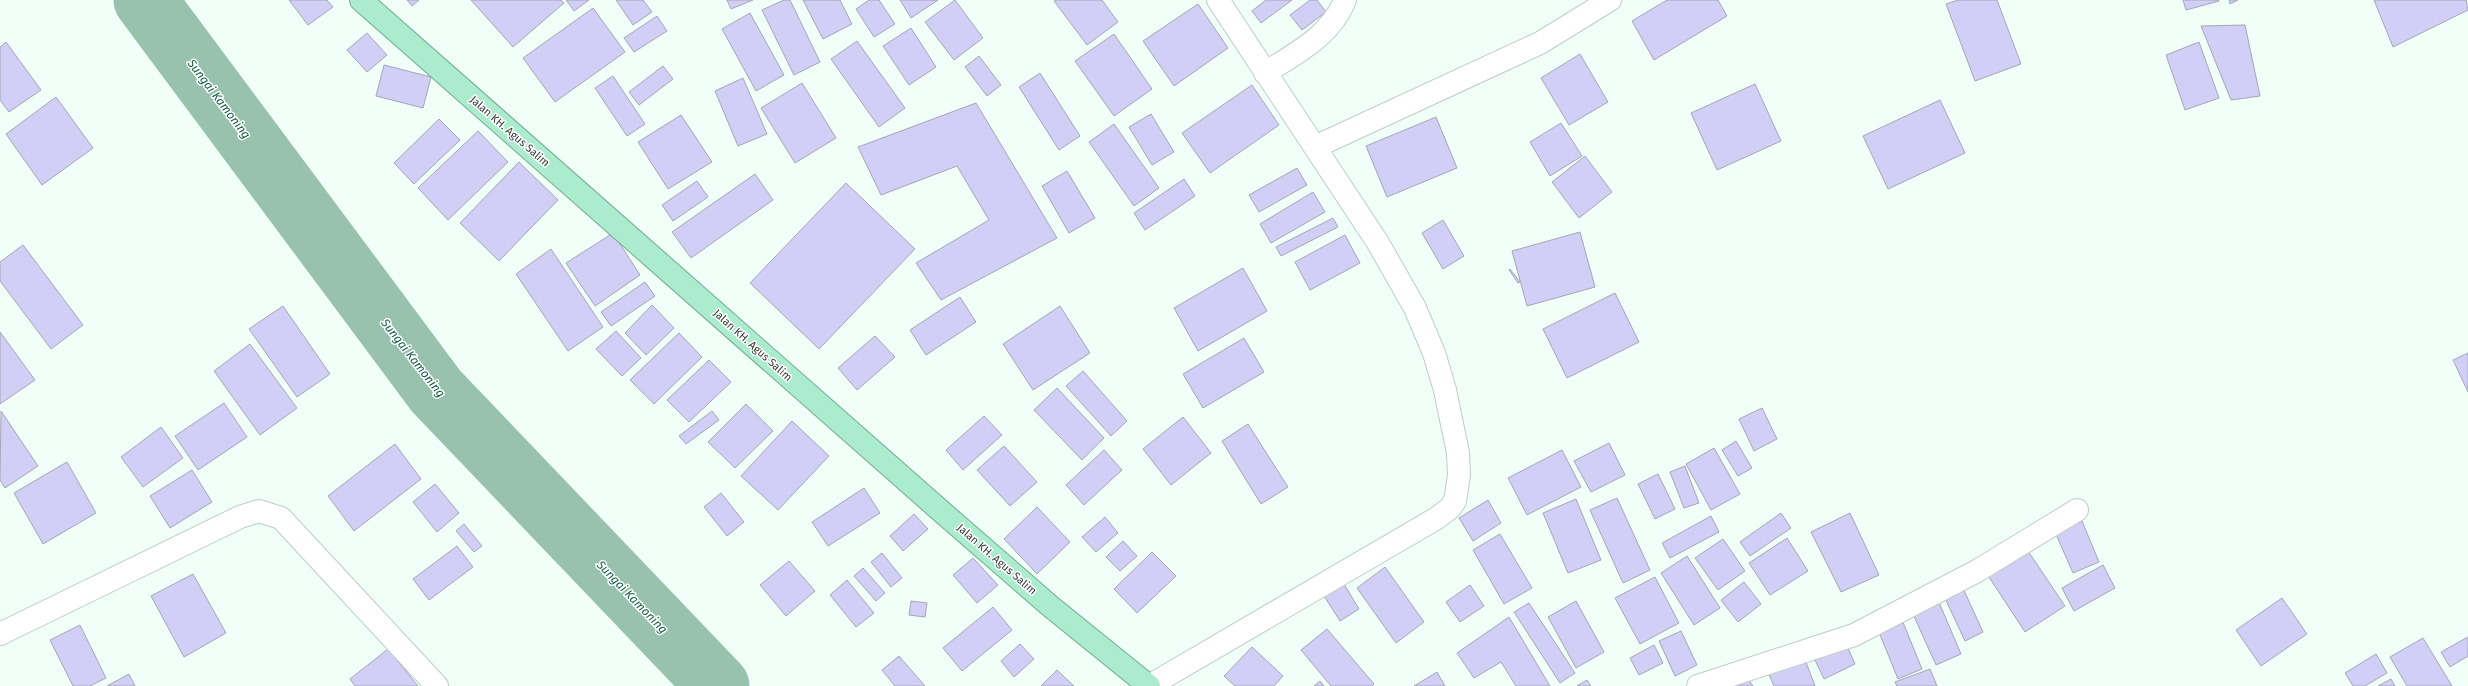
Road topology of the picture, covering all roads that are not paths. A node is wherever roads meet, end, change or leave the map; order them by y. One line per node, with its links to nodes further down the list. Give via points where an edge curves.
1 (361, 0): 10 (highway, Jalan KH. Agus Salim, via 942,512 1050,606)
2 (1218, 0): 5 (street)
3 (1345, 0): 5 (street, via 1333,22 1318,38)
4 (1610, 0): 6 (street, via 1540,43)
5 (1265, 73): 6 (street)
6 (1315, 147): 10 (street, via 1378,243 1415,308 1434,353 1445,390 1458,453 1458,494 1450,508 1437,518)
7 (2077, 510): 11 (street, via 1977,571 1854,635)
8 (0, 634): 9 (street, via 240,517 259,511 281,518)
9 (437, 686)
10 (1149, 686)
11 (1698, 686)

